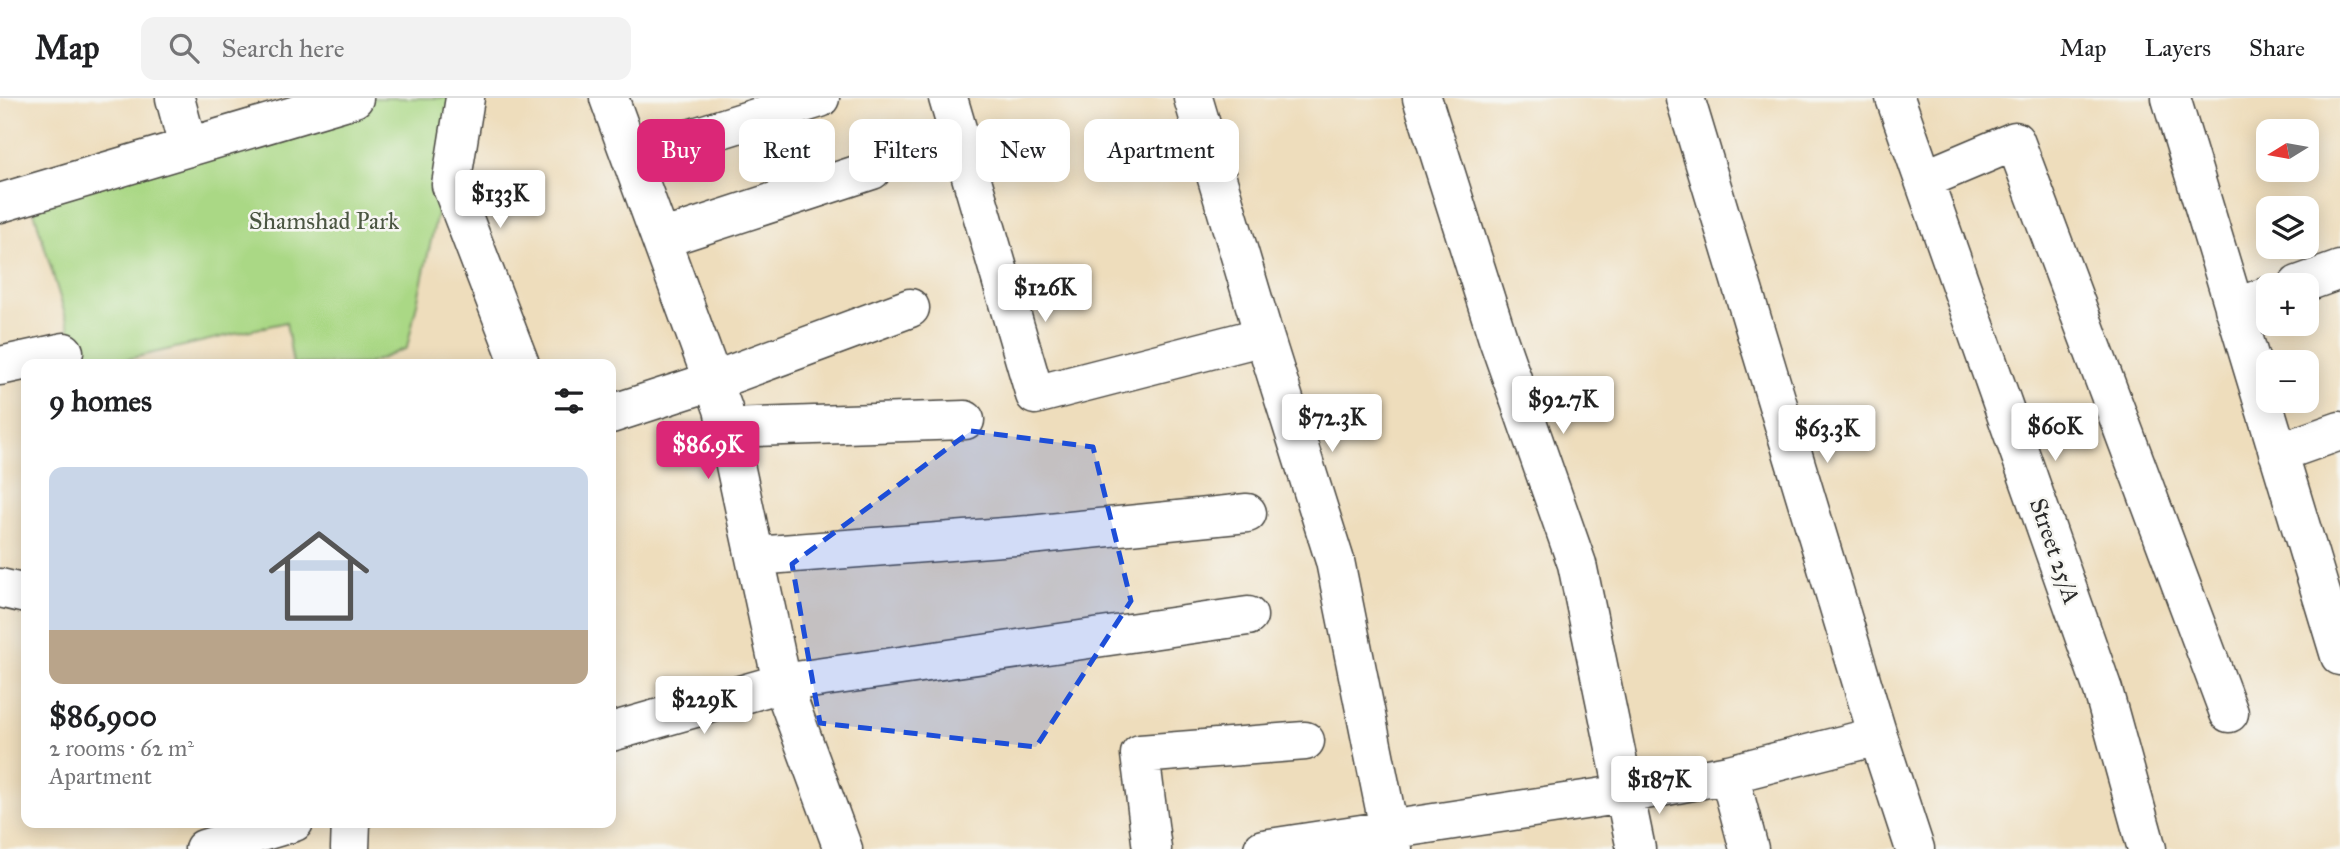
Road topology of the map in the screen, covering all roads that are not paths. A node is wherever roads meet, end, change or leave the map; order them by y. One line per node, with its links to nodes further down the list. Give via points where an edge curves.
1 (175, 98): 13 (street)
2 (354, 98): 13 (street)
3 (465, 98): 26 (street, via 450,185)
4 (609, 98): 14 (street)
5 (820, 98): 12 (street)
6 (948, 98): 23 (street, via 1035,396)
7 (1193, 98): 23 (street)
8 (1422, 98): 48 (street, via 1498,339 1577,564)
9 (1685, 98): 45 (street)
10 (1895, 98): 16 (street, Street 25/A)
11 (2171, 98): 21 (street)
12 (760, 107): 14 (street)
13 (188, 147): 17 (street)
14 (631, 157): 18 (street)
15 (849, 178): 18 (street)
16 (1925, 179): 43 (street, via 2015,141); 60 (street, Street 25/A, via 2103,690)
17 (0, 203)
18 (661, 239): 29 (street)
19 (2340, 270): 20 (street)
20 (2319, 278)
21 (2251, 302): 34 (street)
22 (910, 308): 29 (street)
23 (1264, 336): 51 (street, via 1335,561)
24 (64, 352): 25 (street)
25 (32, 359)
26 (518, 359)
27 (21, 361): 28 (street)
28 (0, 366)
29 (713, 380): 30 (street); 32 (street)
30 (616, 412)
31 (965, 420): 32 (street)
32 (727, 428): 36 (street)
33 (2340, 431): 34 (street)
34 (2278, 453): 39 (street)
35 (1247, 513): 36 (street, via 1030,536)
36 (755, 556): 42 (street)
37 (0, 588): 38 (street)
38 (21, 593)
39 (2332, 602): 41 (street)
40 (1248, 616): 42 (street)
41 (2340, 656)
42 (782, 683): 44 (street); 54 (street)
43 (2229, 713)
44 (616, 731)
45 (1878, 736): 47 (street); 59 (street)
46 (1305, 741): 55 (street, via 1140,754)
47 (1730, 774): 48 (street); 58 (street)
48 (1624, 794): 51 (street); 57 (street)
49 (274, 828): 52 (street)
50 (351, 828): 53 (street)
51 (1391, 840): 56 (street)
52 (204, 849)
53 (350, 849)
54 (843, 849)
55 (1152, 849)
56 (1264, 849)
57 (1636, 849)
58 (1749, 849)
59 (1915, 849)
60 (2147, 849)

